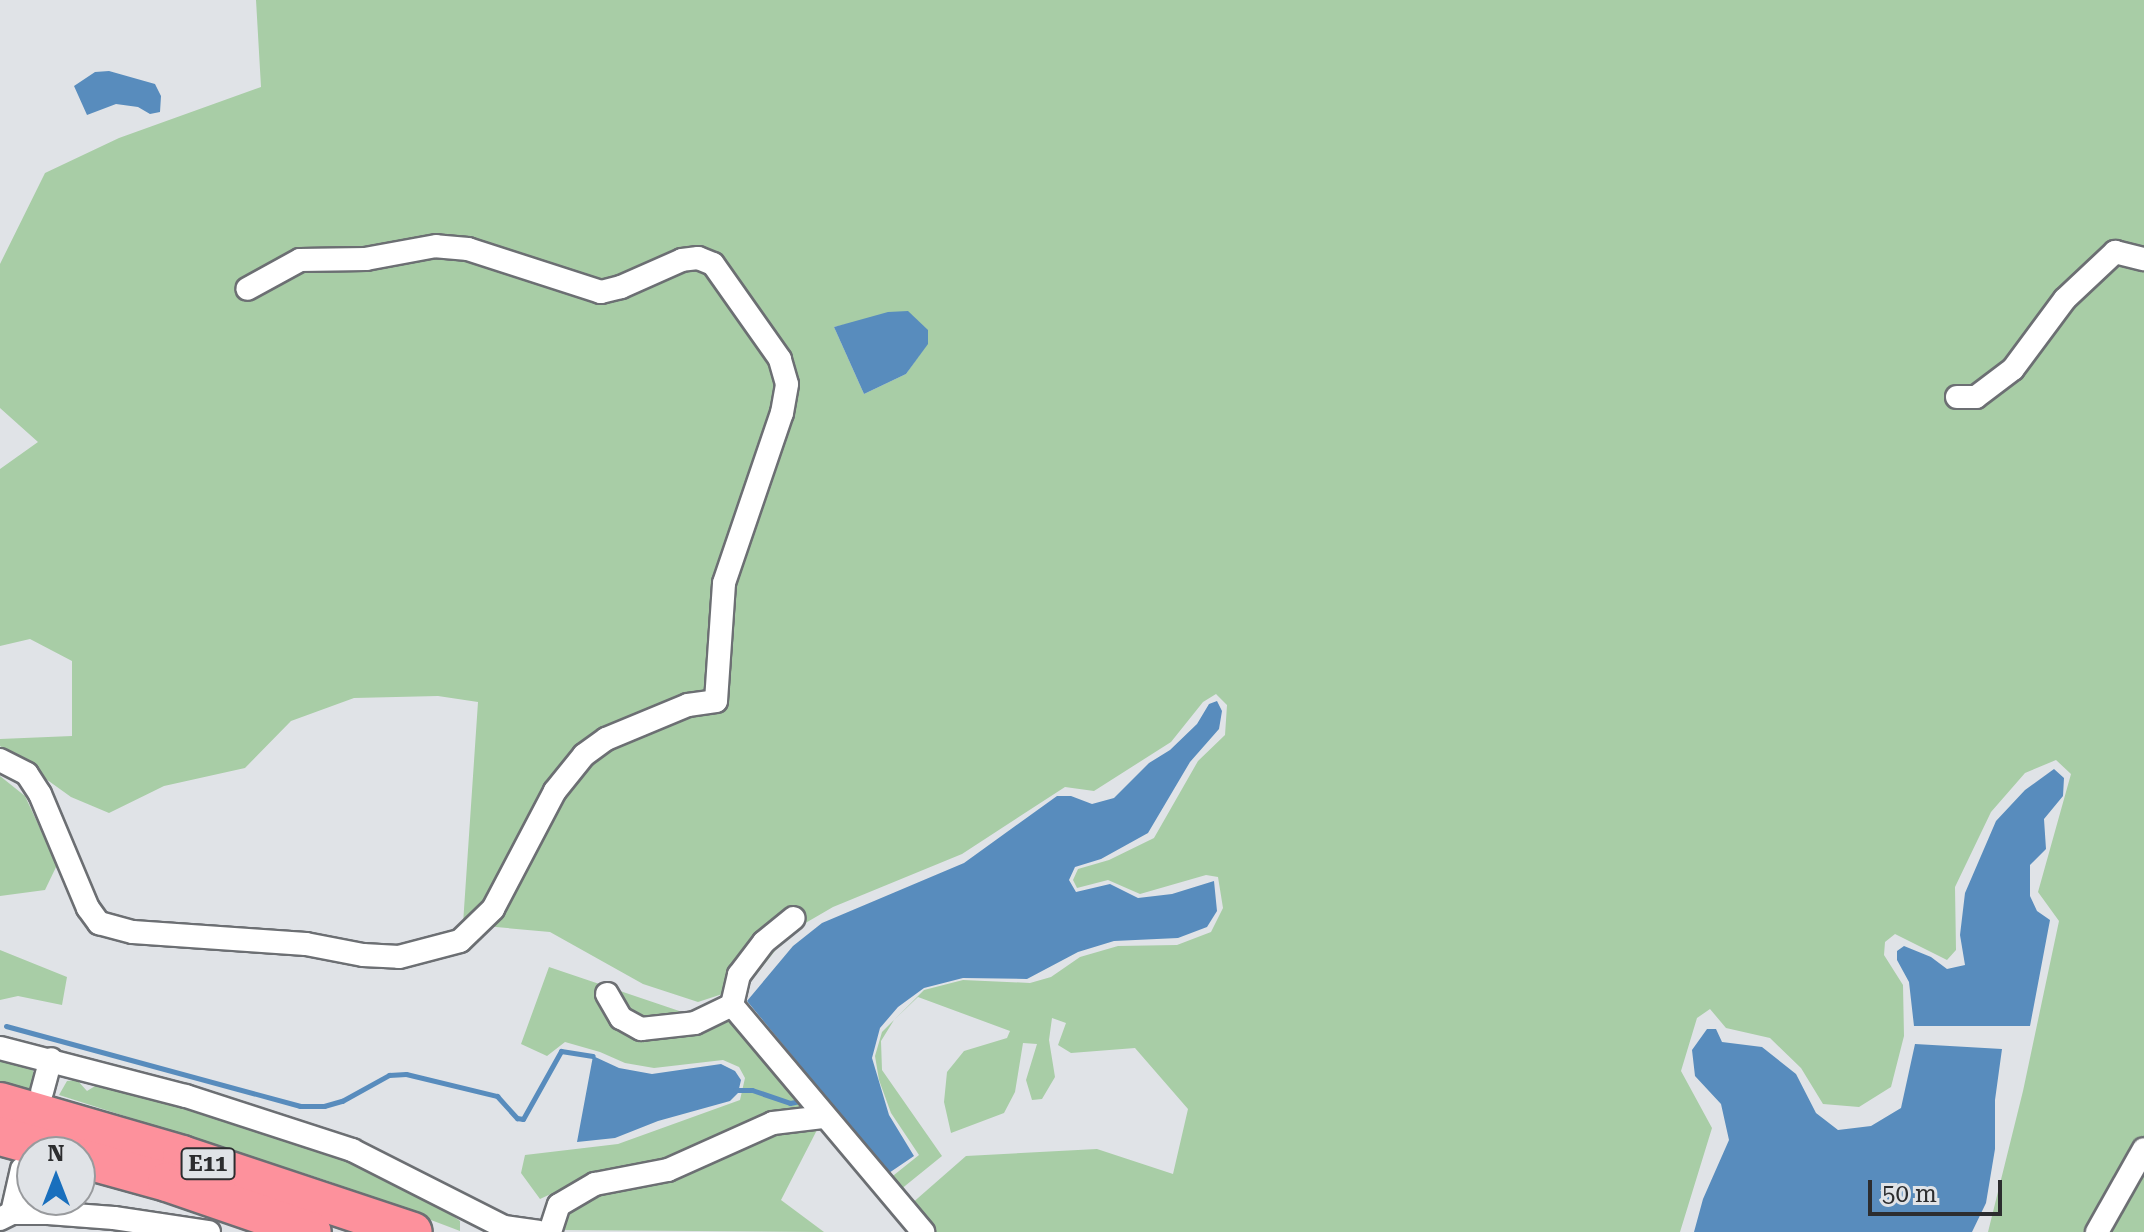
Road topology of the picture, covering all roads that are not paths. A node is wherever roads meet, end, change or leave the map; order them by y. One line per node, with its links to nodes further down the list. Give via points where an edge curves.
1 (2144, 259): 3 (street, via 2115,252 2065,299 2013,369 1976,397)
2 (247, 289): 4 (street, via 300,260 366,259 436,246 468,249 601,292 682,260 698,258 713,264 780,359 787,384 724,583 716,701 688,705 606,739 584,755 555,791 493,909 460,941 399,957 306,944 133,932 99,923 40,794 27,774)
3 (1957, 397)
4 (0, 760)
5 (794, 918): 7 (street, via 764,942 739,975)
6 (607, 994): 7 (street, via 621,1018 641,1029 695,1023)
7 (732, 1005): 12 (street)
8 (0, 1048): 9 (street)
9 (51, 1059): 10 (street); 21 (street, via 352,1150 504,1227)
10 (42, 1092)
11 (0, 1102): 20 (highway, E11, via 182,1155)
12 (814, 1104): 22 (street, via 668,1170 595,1184 559,1205); 23 (street)
13 (2144, 1149): 24 (street)
14 (96, 1162): 19 (highway, E11)
15 (16, 1187): 16 (street)
16 (6, 1216): 17 (street, via 114,1218)
17 (153, 1228): 18 (street)
18 (209, 1232)
19 (312, 1232)
20 (413, 1232)
21 (538, 1232)
22 (550, 1232)
23 (923, 1232)
24 (2097, 1232)

